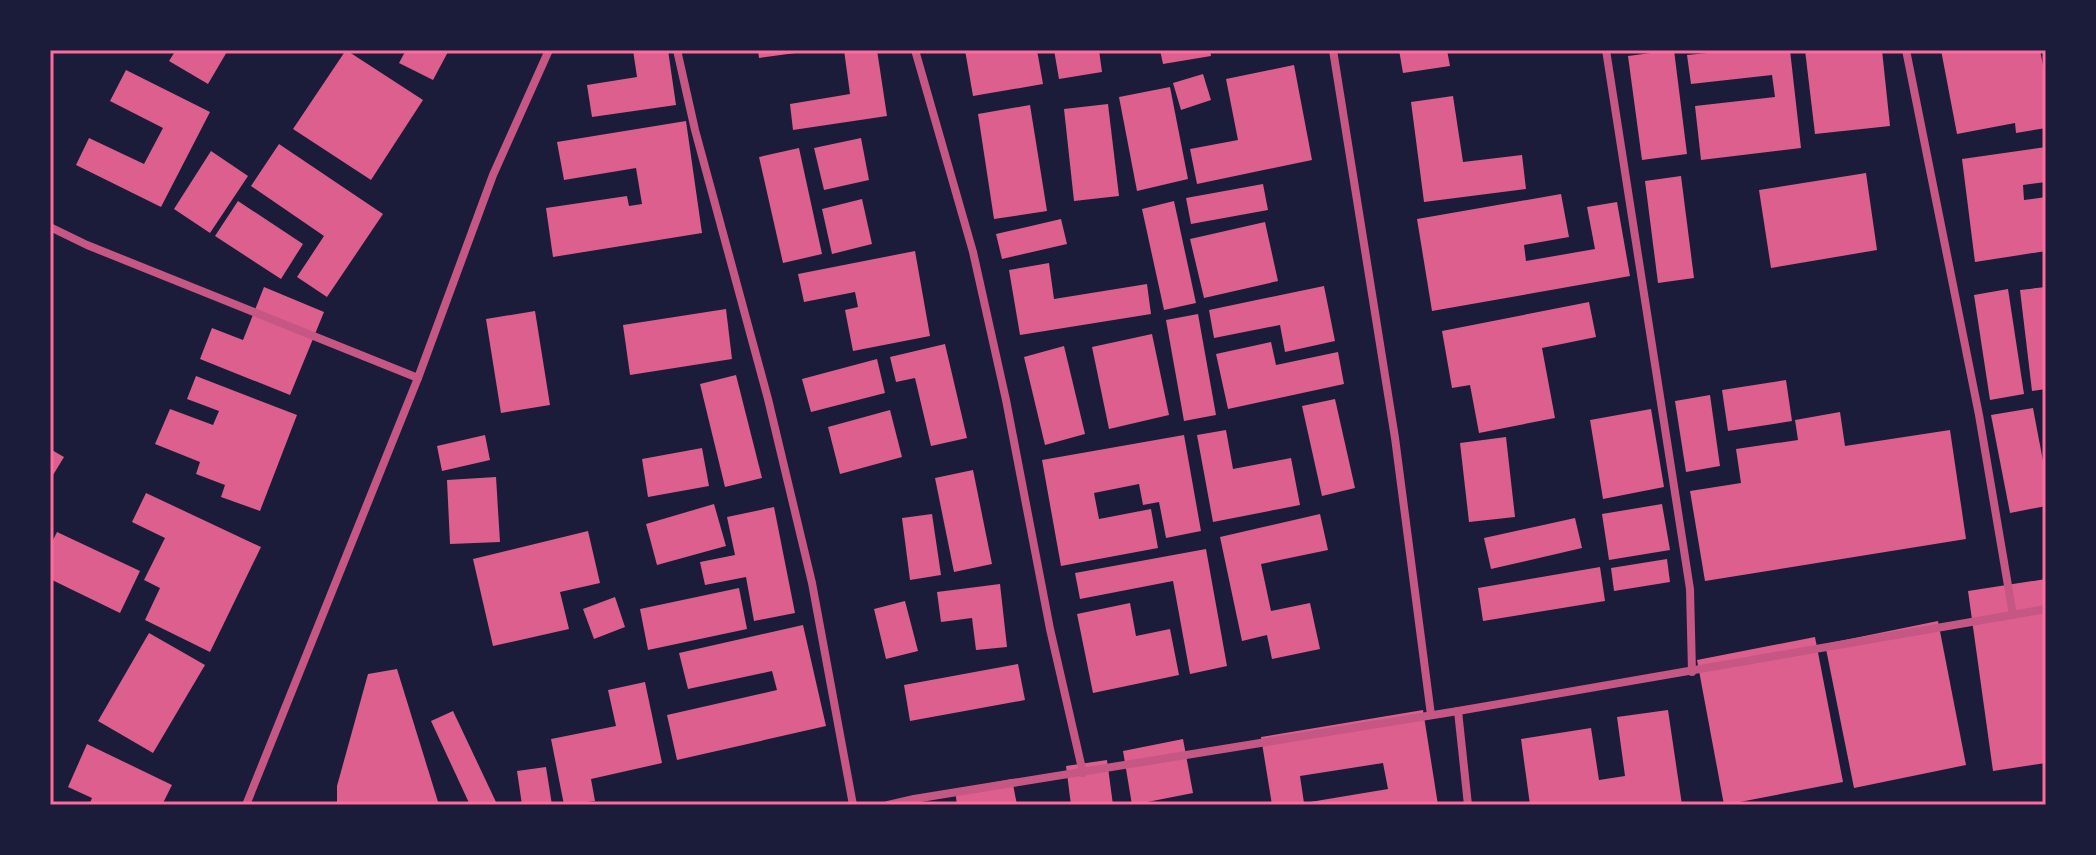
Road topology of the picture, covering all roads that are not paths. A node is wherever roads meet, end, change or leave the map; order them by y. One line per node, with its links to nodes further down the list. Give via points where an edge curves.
1 (549, 50): 8 (street, via 493,175)
2 (677, 50): 17 (street, via 812,583)
3 (915, 50): 14 (street, via 973,252)
4 (1333, 50): 13 (street, via 1395,438)
5 (1606, 50): 11 (street, via 1690,589)
6 (1906, 50): 10 (street)
7 (50, 227): 8 (street)
8 (418, 378): 16 (street)
9 (2046, 609): 10 (street)
10 (2013, 615): 11 (street)
11 (1692, 672): 12 (street)
12 (1458, 711): 13 (street); 19 (street)
13 (1431, 715): 14 (street)
14 (1083, 773): 15 (street)
15 (914, 802): 18 (street)
16 (246, 805)
17 (853, 805)
18 (888, 805)
19 (1468, 805)

